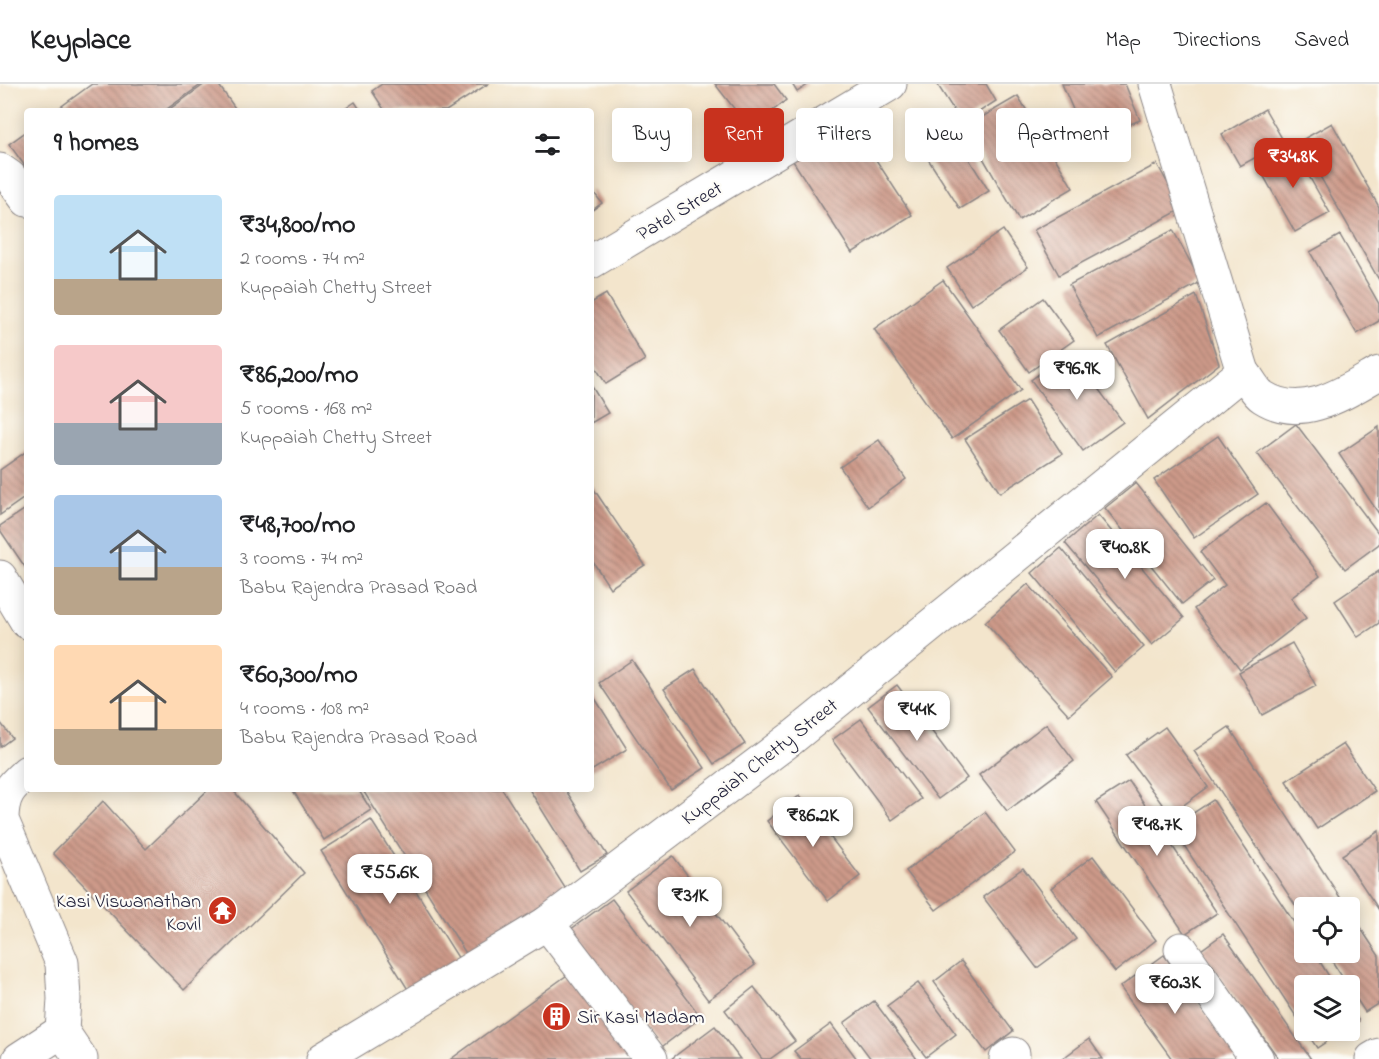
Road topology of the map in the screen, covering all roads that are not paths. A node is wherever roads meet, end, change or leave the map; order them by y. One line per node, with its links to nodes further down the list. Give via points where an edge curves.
1 (890, 84): 5 (street, Patel Street)
2 (1155, 84): 6 (street)
3 (0, 170): 4 (street)
4 (24, 196)
5 (594, 260)
6 (1243, 372): 7 (street, via 1261,396 1287,408 1321,405); 11 (street, Kuppaiah Chetty Street, via 792,738)
7 (1379, 373)
8 (0, 577): 9 (street)
9 (24, 617)
10 (24, 775): 13 (street, via 2,801 2,820 62,963)
11 (547, 923): 17 (street, Kuppaiah Chetty Street); 18 (street)
12 (1181, 949): 19 (street)
13 (62, 1031): 15 (street); 16 (street)
14 (1379, 1055): 20 (street)
15 (19, 1059)
16 (81, 1059)
17 (323, 1059)
18 (651, 1059)
19 (1257, 1059)
20 (1372, 1059)

